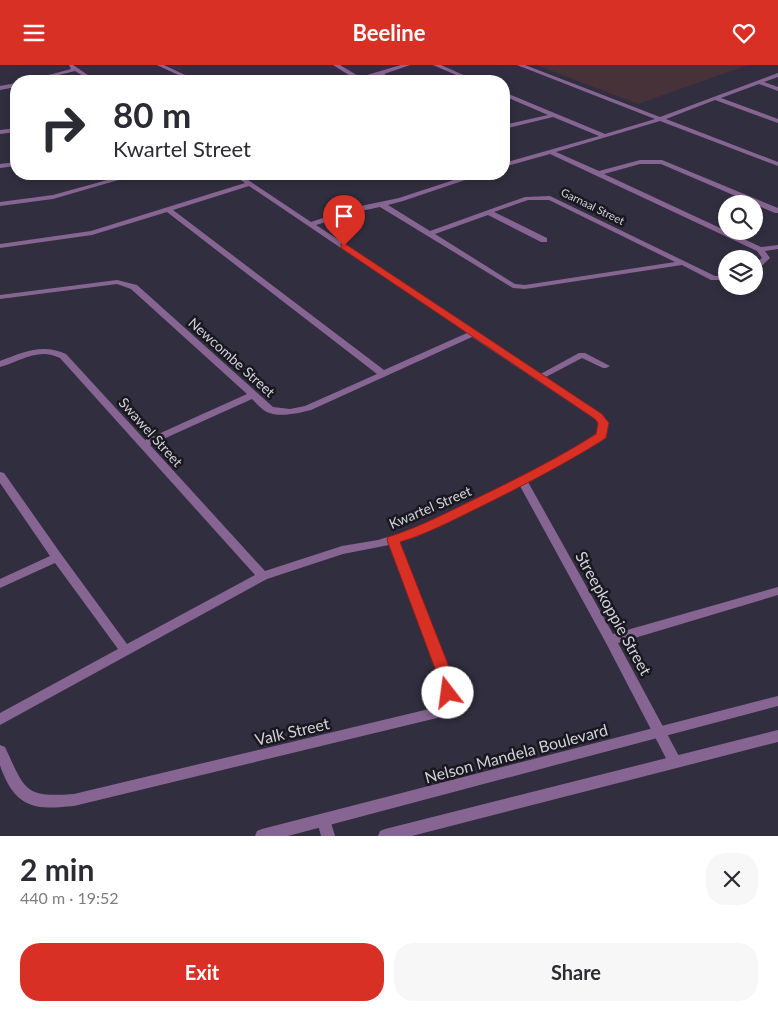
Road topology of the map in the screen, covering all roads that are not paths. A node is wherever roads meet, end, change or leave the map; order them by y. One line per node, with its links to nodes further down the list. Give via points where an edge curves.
1 (160, 65): 10 (street)
2 (336, 65): 11 (street)
3 (407, 65): 7 (street)
4 (436, 65): 14 (street)
5 (520, 65): 21 (street)
6 (73, 67): 8 (street); 9 (street)
7 (377, 73): 12 (street); 13 (street)
8 (48, 75)
9 (85, 75)
10 (182, 75)
11 (349, 75)
12 (371, 75)
13 (382, 75)
14 (460, 75)
15 (778, 75): 16 (street)
16 (758, 82): 17 (street); 19 (street)
17 (778, 89)
18 (510, 97): 20 (street)
19 (714, 98): 21 (street); 22 (street)
20 (554, 115): 23 (street); 24 (street)
21 (662, 119): 24 (street); 27 (street)
22 (778, 121)
23 (510, 126)
24 (604, 136): 25 (street)
25 (549, 151): 26 (street); 28 (street)
26 (510, 163)
27 (778, 164)
28 (597, 173): 36 (street, via 640,162 662,162); 43 (street)
29 (114, 180): 33 (street, via 53,197)
30 (244, 180): 32 (street)
31 (460, 180): 34 (street)
32 (250, 184): 35 (street); 38 (street)
33 (0, 203)
34 (381, 204): 38 (street); 39 (street)
35 (168, 209): 41 (street, via 78,236); 50 (street)
36 (778, 211)
37 (490, 213): 39 (street, Garnaal Street); 40 (street); 44 (street, Garnaal Street, via 530,197 550,198)
38 (311, 224): 47 (street)
39 (429, 234): 44 (street, via 513,286 525,287)
40 (544, 240)
41 (0, 247)
42 (778, 247): 43 (street)
43 (760, 249)
44 (683, 263): 45 (street, Garnaal Street)
45 (718, 277)
46 (0, 297): 52 (street, Newcombe Street, via 118,281 126,283)
47 (474, 333): 50 (street, Newcombe Street); 51 (street)
48 (0, 364): 53 (street, Swawel Street, via 35,351 57,352)
49 (606, 367): 51 (lane, via 586,355 578,355)
50 (383, 375): 52 (street, Newcombe Street, via 298,411 270,410)
51 (539, 377): 55 (street, Kwartel Street, via 600,419 604,428 599,439)
52 (252, 395): 53 (street)
53 (144, 444): 58 (street, Swawel Street)
54 (0, 475): 57 (street)
55 (522, 481): 56 (street, Kwartel Street, via 437,523); 61 (street, Streepkoppie Street)
56 (393, 540): 58 (street, Kwartel Street, via 342,550); 67 (street, Valk Street, via 447,682 445,703 432,714 74,800 50,803 33,800 23,794)
57 (56, 557): 59 (street); 62 (street)
58 (263, 577): 62 (street, Kwartel Street)
59 (0, 584)
60 (778, 591): 61 (street)
61 (610, 640): 65 (street, Streepkoppie Street)
62 (125, 650): 64 (street, Kwartel Street)
63 (778, 701): 65 (street, Nelson Mandela Boulevard)
64 (0, 719)
65 (659, 733): 68 (street, Streepkoppie Street); 69 (street, Nelson Mandela Boulevard)
66 (778, 736): 68 (street)
67 (0, 751)
68 (675, 762): 72 (street)
69 (324, 821): 70 (street, Nelson Mandela Boulevard); 71 (street)
70 (262, 836)
71 (328, 836)
72 (385, 836)

